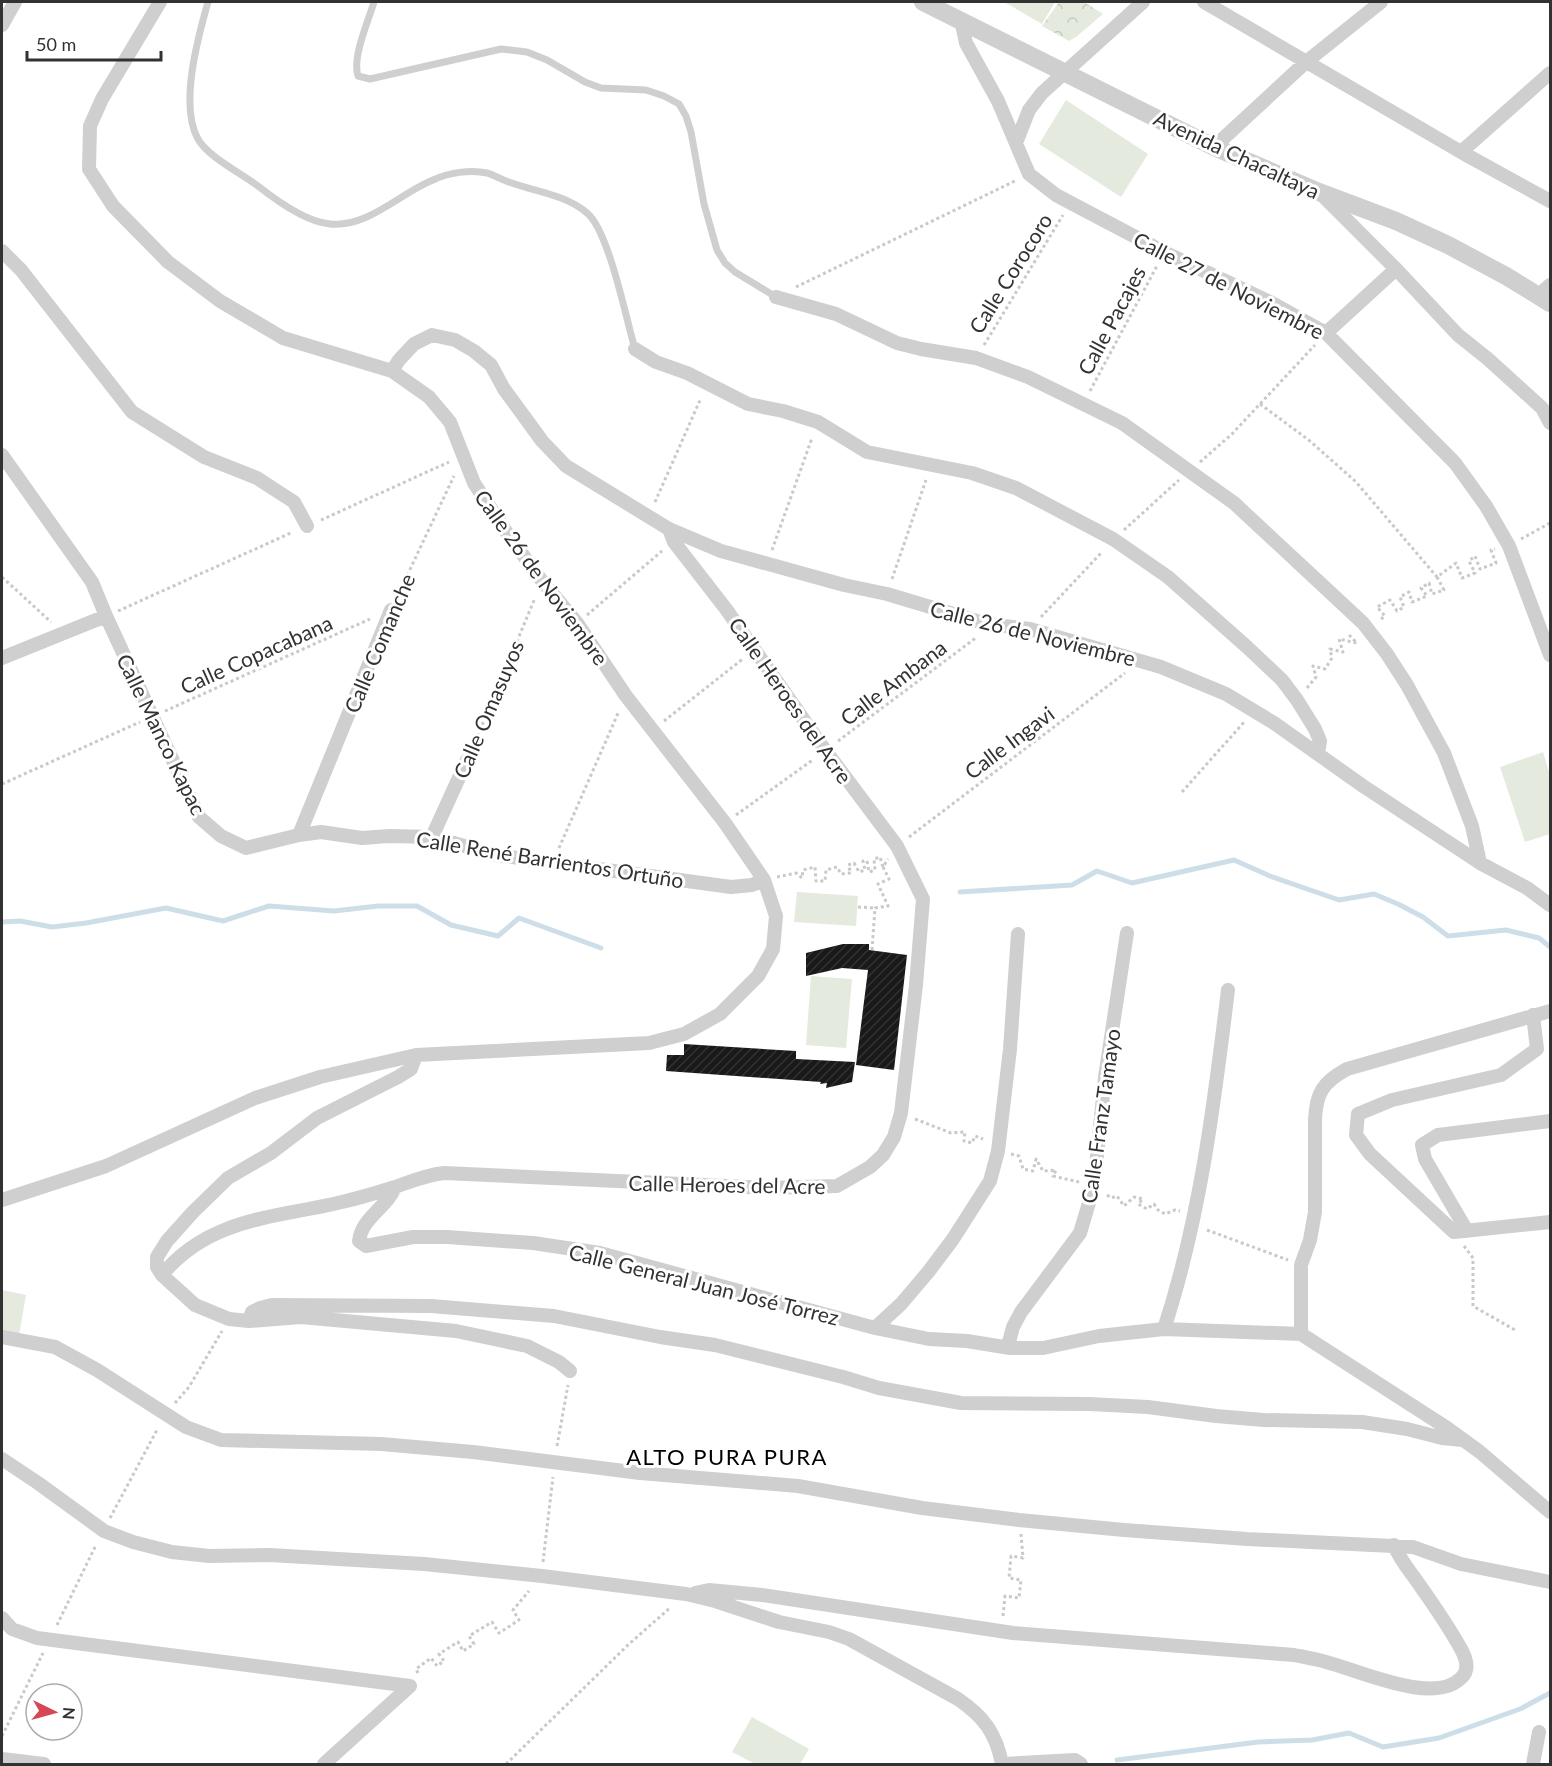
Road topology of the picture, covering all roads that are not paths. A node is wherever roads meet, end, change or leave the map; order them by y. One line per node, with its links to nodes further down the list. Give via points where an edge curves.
1 (15, 2): 11 (street)
2 (160, 2): 26 (street, via 90,126 89,169 112,206 168,262 220,301 284,338)
3 (208, 2): 25 (lane, via 191,81 191,118 198,140 212,156 281,203 331,224 359,221 434,179 466,172 487,173 563,199 588,214 601,233)
4 (375, 2): 23 (lane, via 357,54 358,76 370,79 501,49 527,52 548,60 601,88 646,90 679,105 691,132 717,250 735,272)
5 (924, 2): 10 (street, Avenida Chacaltaya)
6 (945, 2): 10 (street)
7 (1143, 2): 13 (street)
8 (1204, 2): 12 (street)
9 (1381, 2): 12 (street)
10 (961, 20): 13 (street, Avenida Chacaltaya); 15 (street, Calle 27 de Noviembre, via 966,43)
11 (2, 26)
12 (1306, 62): 16 (street); 17 (street)
13 (1064, 71): 15 (street, via 1029,110); 16 (street, Avenida Chacaltaya)
14 (1551, 73): 17 (street)
15 (1016, 144): 24 (street, Calle 27 de Noviembre, via 1029,174 1056,195)
16 (1214, 147): 18 (street, Avenida Chacaltaya)
17 (1461, 152): 19 (street)
18 (1318, 192): 21 (street); 22 (street, Avenida Chacaltaya, via 1396,221)
19 (1551, 201)
20 (2, 251): 29 (street, via 132,412 204,457 257,478 294,502)
21 (1396, 269): 24 (street); 27 (street, via 1458,335 1542,408)
22 (1547, 294)
23 (776, 297): 39 (street, via 836,314 897,343 975,358 1028,377 1122,423 1234,503 1368,629 1407,685 1444,753 1472,826)
24 (1326, 333): 33 (street, Calle 27 de Noviembre, via 1455,464 1486,506 1509,549)
25 (635, 349): 35 (street, via 748,404 818,422 867,452 972,473 1016,488 1113,539 1168,577 1281,680 1315,729 1320,741)
26 (392, 371): 30 (street, Calle 26 de Noviembre, via 414,344 432,336 464,345 491,365 542,441 566,466); 40 (street, Calle 26 de Noviembre, via 429,397 450,422 474,483 626,696)
27 (1551, 423)
28 (2, 455): 32 (street, Calle Manco Kapac, via 92,582)
29 (307, 526)
30 (671, 535): 35 (street, Calle 26 de Noviembre, via 987,624 1030,629 1161,667 1226,694); 49 (street, Calle Heroes del Acre, via 897,846 922,898 916,985 901,1113 894,1137 870,1167 837,1186 767,1188 444,1173 425,1175)
31 (391, 609): 37 (street, Calle Comanche)
32 (106, 616): 34 (street); 37 (street, Calle Manco Kapac, via 200,818 221,836 246,848)
33 (1551, 655)
34 (2, 658)
35 (1318, 753): 39 (street, Calle 26 de Noviembre)
36 (467, 760): 38 (street, Calle Omasuyos)
37 (299, 835): 38 (street, Calle René Barrientos Ortuño, via 328,832 362,838)
38 (432, 837): 40 (street, Calle René Barrientos Ortuño, via 497,855 731,887 752,885)
39 (1480, 863): 41 (street, Calle 26 de Noviembre)
40 (764, 879): 47 (street, Calle 26 de Noviembre, via 776,916 774,949 758,976 720,1014 684,1034 649,1044)
41 (1551, 905)
42 (1127, 933): 59 (street, Calle Franz Tamayo, via 1105,1077 1094,1186 1080,1233 1022,1312 1013,1327)
43 (1017, 934): 55 (street, via 1010,1049 998,1151 990,1181 929,1271)
44 (1228, 990): 56 (street, via 1193,1225)
45 (1551, 1011): 46 (street)
46 (1533, 1015): 52 (street, via 1537,1049 1501,1075 1392,1100 1358,1114 1356,1135 1370,1154); 57 (street, via 1347,1069 1320,1091 1315,1120 1315,1212 1301,1264)
47 (416, 1055): 50 (street, Calle 26 de Noviembre, via 320,1077 255,1098 106,1166); 53 (street, via 411,1069 316,1118 271,1153 228,1178 167,1241 158,1257)
48 (1551, 1121): 52 (street, via 1438,1135 1422,1145 1425,1159)
49 (395, 1187): 53 (street, Calle Heroes del Acre, via 222,1230 202,1239); 55 (street, Calle General Juan José Torrez, via 391,1198 360,1231 359,1240 366,1246 413,1237 447,1237 600,1253)
50 (2, 1200)
51 (1551, 1222): 52 (street)
52 (1461, 1231)
53 (162, 1275): 54 (street, via 195,1305 229,1319)
54 (249, 1321): 60 (street, via 301,1317 456,1331 526,1346); 61 (street, via 252,1312 272,1305 431,1306 554,1316 715,1345 879,1388 961,1402 1089,1404 1264,1420 1362,1422)
55 (874, 1328): 59 (street, Calle General Juan José Torrez)
56 (1164, 1329): 57 (street, Calle General Juan José Torrez); 59 (street, Calle General Juan José Torrez, via 1099,1336 1043,1348)
57 (1301, 1334): 61 (street)
58 (2, 1337): 64 (street, via 64,1351 186,1427 221,1440 381,1444 472,1452 640,1473 798,1486 1019,1520 1202,1536)
59 (1010, 1348)
60 (570, 1371)
61 (1462, 1440): 63 (street)
62 (2, 1459): 66 (street, via 104,1531 172,1552 424,1564)
63 (1551, 1512)
64 (1394, 1545): 65 (street, via 1413,1547 1461,1564); 66 (street, via 1401,1562 1440,1613 1461,1649 1467,1670 1453,1685 1416,1688 1294,1655 1013,1634 762,1594 709,1590)
65 (1551, 1582)
66 (686, 1594): 72 (street, via 849,1639 971,1708 994,1735)
67 (2, 1617): 71 (street, via 12,1629 37,1638 410,1686)
68 (1539, 1732): 74 (street)
69 (2, 1759): 70 (street)
70 (44, 1764)
71 (324, 1764)
72 (1003, 1764): 73 (street, via 1075,1760)
73 (1082, 1764)
74 (1533, 1764)

